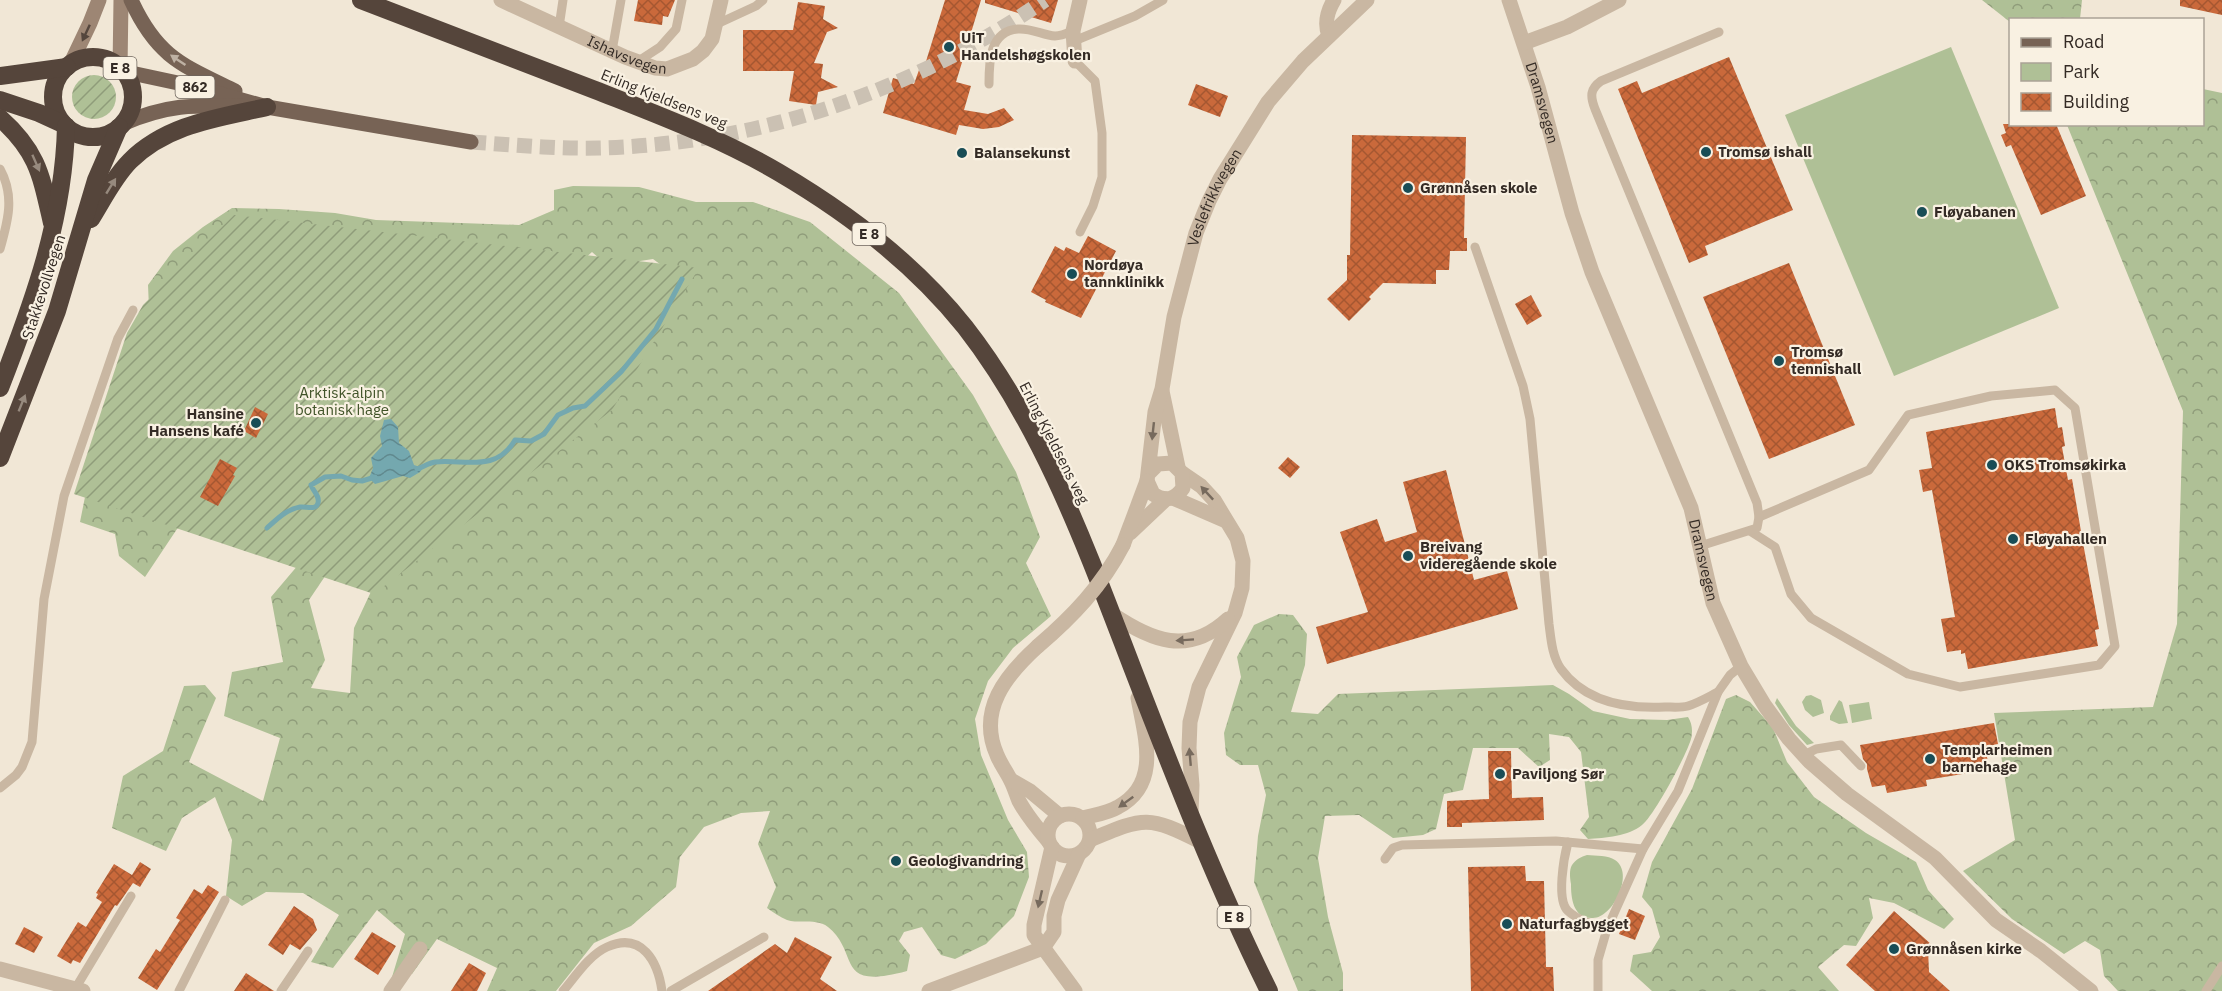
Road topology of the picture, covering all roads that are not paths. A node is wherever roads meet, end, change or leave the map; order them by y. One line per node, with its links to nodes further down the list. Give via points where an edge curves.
1 (99, 0): 27 (street, one-way to 27)
2 (121, 0): 28 (street)
3 (131, 0): 32 (main road, one-way to 3, via 176,60 156,43)
4 (361, 0): 56 (highway, Erling Kjeldsens veg / E 8, via 709,135 838,209 889,249 965,327 1017,404 1065,501)
5 (501, 0): 19 (street, Ishavsvegen)
6 (563, 0): 19 (lane)
7 (621, 0): 24 (lane)
8 (682, 0): 26 (lane, via 676,29)
9 (721, 0): 18 (street, Ishavsvegen)
10 (764, 0): 18 (lane)
11 (1080, 0): 21 (street)
12 (1163, 0): 21 (lane, via 1135,16)
13 (1334, 0): 22 (street, via 1327,13)
14 (1367, 0): 22 (street, Veslefrikkvegen)
15 (1509, 0): 23 (street, Dramsvegen)
16 (1620, 0): 17 (street)
17 (1600, 4): 23 (street, via 1567,27)
18 (717, 24): 26 (street, Ishavsvegen, via 703,51 681,65 667,69)
19 (559, 27): 24 (street, Ishavsvegen)
20 (1719, 32): 50 (lane, via 1601,81 1592,90 1591,99 1754,495)
21 (1074, 36): 25 (street); 30 (lane, via 1018,29 1007,32 998,39 989,58)
22 (1329, 36): 45 (street, Veslefrikkvegen, via 1268,102 1209,201 1179,297)
23 (1524, 43): 54 (street, Dramsvegen, via 1592,272 1691,508)
24 (612, 51): 26 (street, Ishavsvegen)
25 (1075, 61): 39 (lane, via 1095,81 1102,133 1102,177)
26 (637, 62)
27 (68, 66): 28 (highway, E 8, via 99,58); 29 (highway, E 8); 34 (highway, via 54,90 54,108)
28 (121, 70): 32 (main road, 862); 35 (highway, E 8, via 128,78 132,97)
29 (0, 76)
30 (989, 84)
31 (0, 100): 34 (highway)
32 (267, 106): 35 (main road, 862, via 168,107); 36 (main road, 862); 40 (highway, E 8, one-way to 32, via 130,161 162,137 196,123)
33 (0, 118): 38 (highway, one-way to 38, via 37,163)
34 (64, 125): 35 (highway, via 80,135 96,137); 38 (highway, Stakkevollvegen, via 65,163)
35 (121, 125): 40 (highway, Stakkevollvegen / E 8, via 96,180)
36 (471, 142)
37 (0, 169): 42 (lane, via 10,206)
38 (53, 231): 44 (highway, Stakkevollvegen)
39 (1080, 232)
40 (80, 236): 46 (highway, Stakkevollvegen / E 8, one-way to 40, via 57,311)
41 (1475, 247): 59 (lane, via 1523,387 1530,419 1549,624 1559,667 1577,687 1623,705 1687,706)
42 (0, 249)
43 (133, 310): 63 (lane, via 118,338 64,496 44,599 32,742 22,767)
44 (0, 388)
45 (1162, 389): 47 (street, Veslefrikkvegen); 48 (street, Veslefrikkvegen, one-way to 48, via 1155,412)
46 (0, 458)
47 (1180, 470): 48 (street, via 1165,462 1158,464); 49 (street, via 1183,488); 51 (street, one-way to 47, via 1214,500)
48 (1148, 478): 49 (street, via 1153,494); 53 (street, Veslefrikkvegen)
49 (1169, 499): 51 (street); 53 (street, Veslefrikkvegen)
50 (1759, 517): 52 (lane, via 1757,528); 52 (lane, via 1869,470 1908,415 1991,396 2055,390 2075,408 2115,646 2099,665 1960,687 1908,674 1811,618 1791,594 1776,547)
51 (1224, 519): 55 (street, via 1237,538 1242,561 1242,588)
52 (1750, 531): 54 (lane)
53 (1125, 540): 62 (street, Veslefrikkvegen, bridge, via 1116,560 1089,597 1016,666 998,691 989,730)
54 (1700, 546): 57 (street, Dramsvegen, via 1713,603)
55 (1234, 613): 56 (street, one-way to 56, via 1208,634 1174,641 1146,635); 64 (street, one-way to 55, via 1190,723 1199,687)
56 (1112, 614): 58 (highway, Erling Kjeldsens veg / E 8)
57 (1741, 666): 59 (lane); 60 (street, Dramsvegen, via 1765,706)
58 (1133, 668): 64 (highway, Erling Kjeldsens veg / E 8); 66 (street, one-way to 66, via 1147,746 1144,780 1137,794 1116,809)
59 (1718, 692): 71 (lane, via 1678,791)
60 (1804, 755): 61 (lane, via 1841,745); 94 (street, Dramsvegen, via 1846,794 1935,858 1996,920)
61 (1861, 766)
62 (1011, 780): 65 (street); 70 (street, Veslefrikkvegen, via 1034,826)
63 (0, 788)
64 (1190, 815): 68 (highway, Erling Kjeldsens veg / E 8)
65 (1060, 816): 66 (street); 70 (street, via 1049,830)
66 (1083, 818): 67 (street, via 1090,828)
67 (1090, 840): 68 (street, via 1136,821 1151,821); 72 (street)
68 (1202, 842): 92 (highway, Erling Kjeldsens veg / E 8)
69 (1568, 842): 71 (lane); 73 (lane, via 1402,845 1393,848); 76 (lane, via 1564,858 1564,907 1579,919)
70 (1051, 845): 72 (street, via 1062,855); 78 (street, one-way to 78, via 1034,926 1034,935)
71 (1643, 849): 76 (lane)
72 (1079, 854): 78 (street, via 1058,900 1054,932)
73 (1385, 859)
74 (131, 896): 83 (lane)
75 (225, 900): 84 (lane)
76 (1607, 929): 93 (lane, via 1598,960)
77 (764, 937): 89 (lane)
78 (1043, 948): 90 (street); 91 (street)
79 (420, 949): 86 (street)
80 (308, 951): 85 (lane)
81 (2222, 966): 95 (lane)
82 (0, 969): 83 (street)
83 (79, 990)
84 (179, 991)
85 (281, 991)
86 (392, 991)
87 (563, 991): 88 (lane, via 607,946 635,944 656,964)
88 (662, 991)
89 (671, 991)
90 (929, 991)
91 (1075, 991)
92 (1269, 991)
93 (1598, 991)
94 (2091, 991)
95 (2206, 991)

